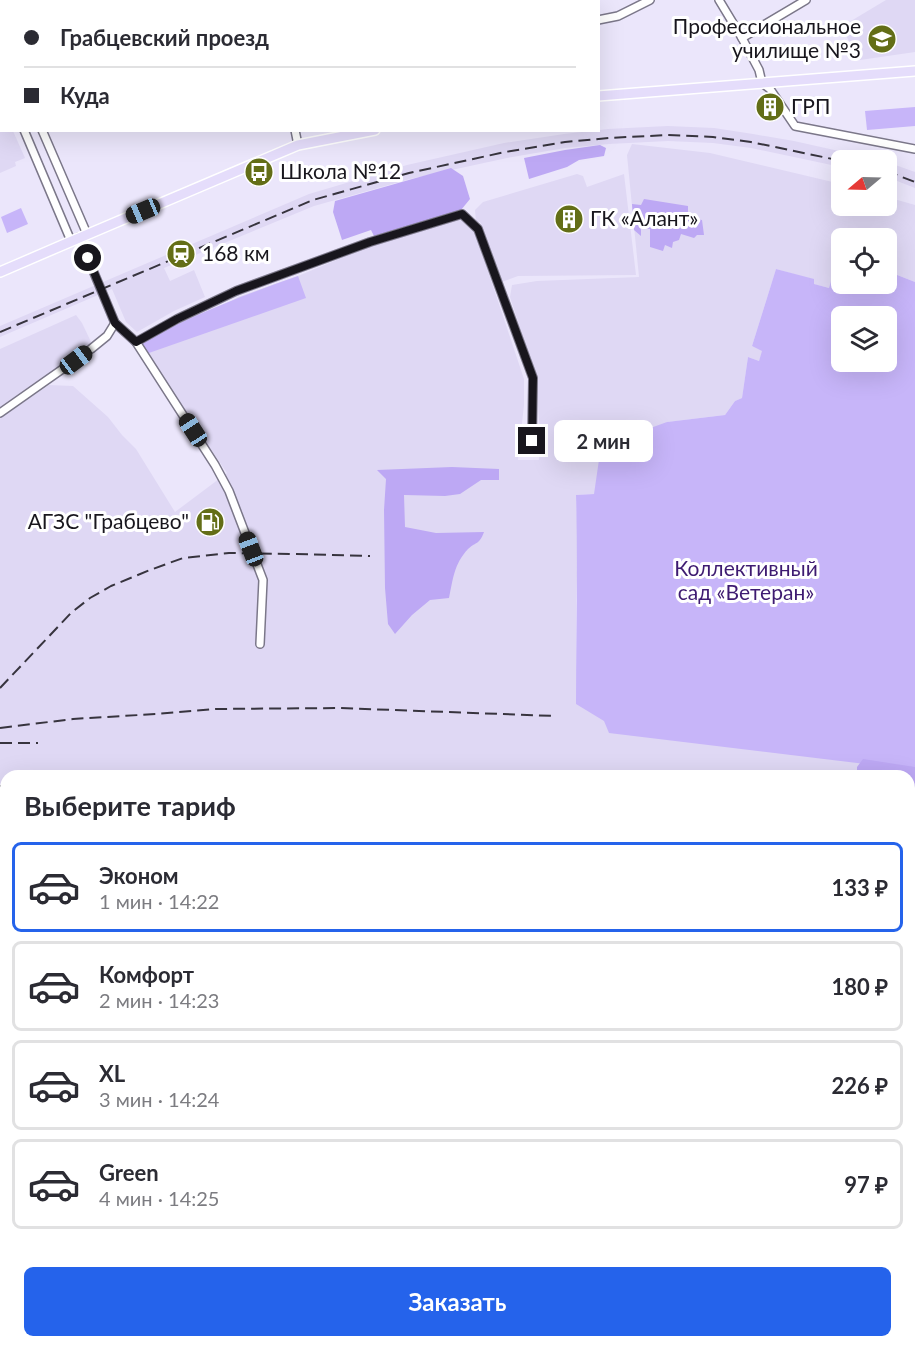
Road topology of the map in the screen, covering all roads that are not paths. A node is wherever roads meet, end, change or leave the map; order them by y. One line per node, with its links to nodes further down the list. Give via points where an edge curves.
1 (650, 0): 4 (street, via 618,16)
2 (719, 0): 5 (street)
3 (806, 0): 5 (street)
4 (600, 20)
5 (742, 38): 7 (street)
6 (915, 71): 7 (main road)
7 (762, 83): 8 (main road); 14 (street, via 795,126)
8 (600, 96)
9 (25, 132): 15 (street)
10 (43, 132): 15 (street)
11 (295, 132): 13 (street)
12 (365, 132): 13 (main road)
13 (298, 145): 15 (main road)
14 (915, 149)
15 (79, 238): 16 (main road); 17 (street)
16 (0, 272)
17 (115, 323): 18 (street); 19 (street, via 91,349)
18 (136, 342): 20 (street, via 236,291 370,242 462,214 478,229 533,378); 21 (street, via 229,491 263,580)
19 (0, 414)
20 (532, 441)
21 (260, 644)

